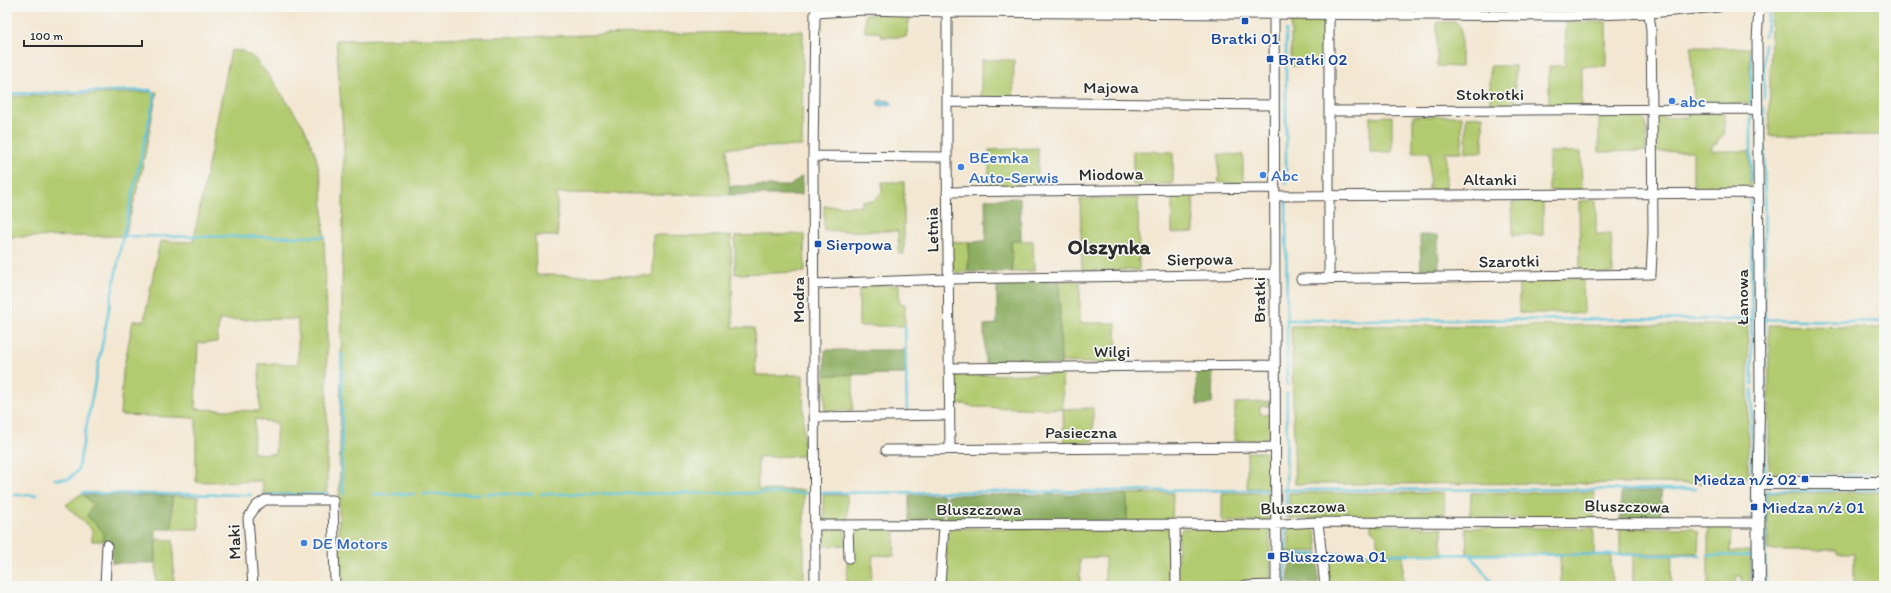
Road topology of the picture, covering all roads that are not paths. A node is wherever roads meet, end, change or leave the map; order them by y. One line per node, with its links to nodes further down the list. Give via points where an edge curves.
1 (1719, 7): 4 (street)
2 (1759, 7): 9 (street, Łanowa)
3 (947, 12): 5 (street); 7 (street, Letnia); 12 (street, Modra, via 864,10 815,13)
4 (1649, 13): 6 (street, via 1568,16); 10 (street)
5 (1274, 14): 6 (street); 8 (street, Bratki)
6 (1328, 14): 11 (street)
7 (948, 102): 8 (street, Majowa); 13 (street, Letnia)
8 (1274, 105): 15 (street, Bratki)
9 (1757, 109): 10 (street, Stokrotki); 16 (street, Łanowa)
10 (1652, 110): 11 (street, Stokrotki); 17 (street)
11 (1329, 111): 18 (street)
12 (813, 156): 13 (street); 23 (street, Modra)
13 (947, 157): 14 (street, Letnia)
14 (947, 192): 15 (street, Miodowa); 20 (street, Letnia)
15 (1275, 192): 18 (street, Altanki); 19 (street, Bratki)
16 (1758, 193): 17 (street, Altanki); 31 (street, Łanowa)
17 (1652, 194): 18 (street, Altanki); 22 (street, Szarotki, via 1651,274)
18 (1328, 196): 22 (street)
19 (1275, 274): 20 (street, Sierpowa); 24 (street, Bratki)
20 (948, 279): 23 (street, Sierpowa); 25 (street, Letnia)
21 (1301, 279): 22 (street, Szarotki)
22 (1329, 279)
23 (814, 284): 27 (street, Modra)
24 (1275, 365): 25 (street, Wilgi); 28 (street, Bratki)
25 (949, 368): 26 (street, Letnia)
26 (949, 415): 27 (street); 29 (street, Letnia)
27 (815, 417): 38 (street, Modra)
28 (1275, 446): 29 (street, Pasieczna); 34 (street, Bratki)
29 (950, 448): 30 (street, Pasieczna)
30 (886, 450)
31 (1758, 483): 32 (street); 35 (street, Łanowa)
32 (1884, 483)
33 (1318, 522): 34 (street, Bluszczowa); 35 (street, Bluszczowa); 50 (street)
34 (1276, 523): 36 (street, Bluszczowa); 42 (street, Bratki)
35 (1758, 523): 51 (street, Łanowa)
36 (1176, 524): 39 (street, Bluszczowa); 48 (street)
37 (848, 525): 38 (street, Bluszczowa); 39 (street, Bluszczowa); 41 (street)
38 (815, 526): 46 (street, Modra)
39 (944, 526): 47 (street)
40 (107, 545): 43 (street)
41 (849, 558)
42 (1276, 585): 49 (street)
43 (105, 586)
44 (253, 586): 45 (street, Maki, via 248,518 256,506 265,500 334,500)
45 (335, 586)
46 (814, 586)
47 (940, 586)
48 (1176, 586)
49 (1242, 586)
50 (1325, 586)
51 (1759, 586)

